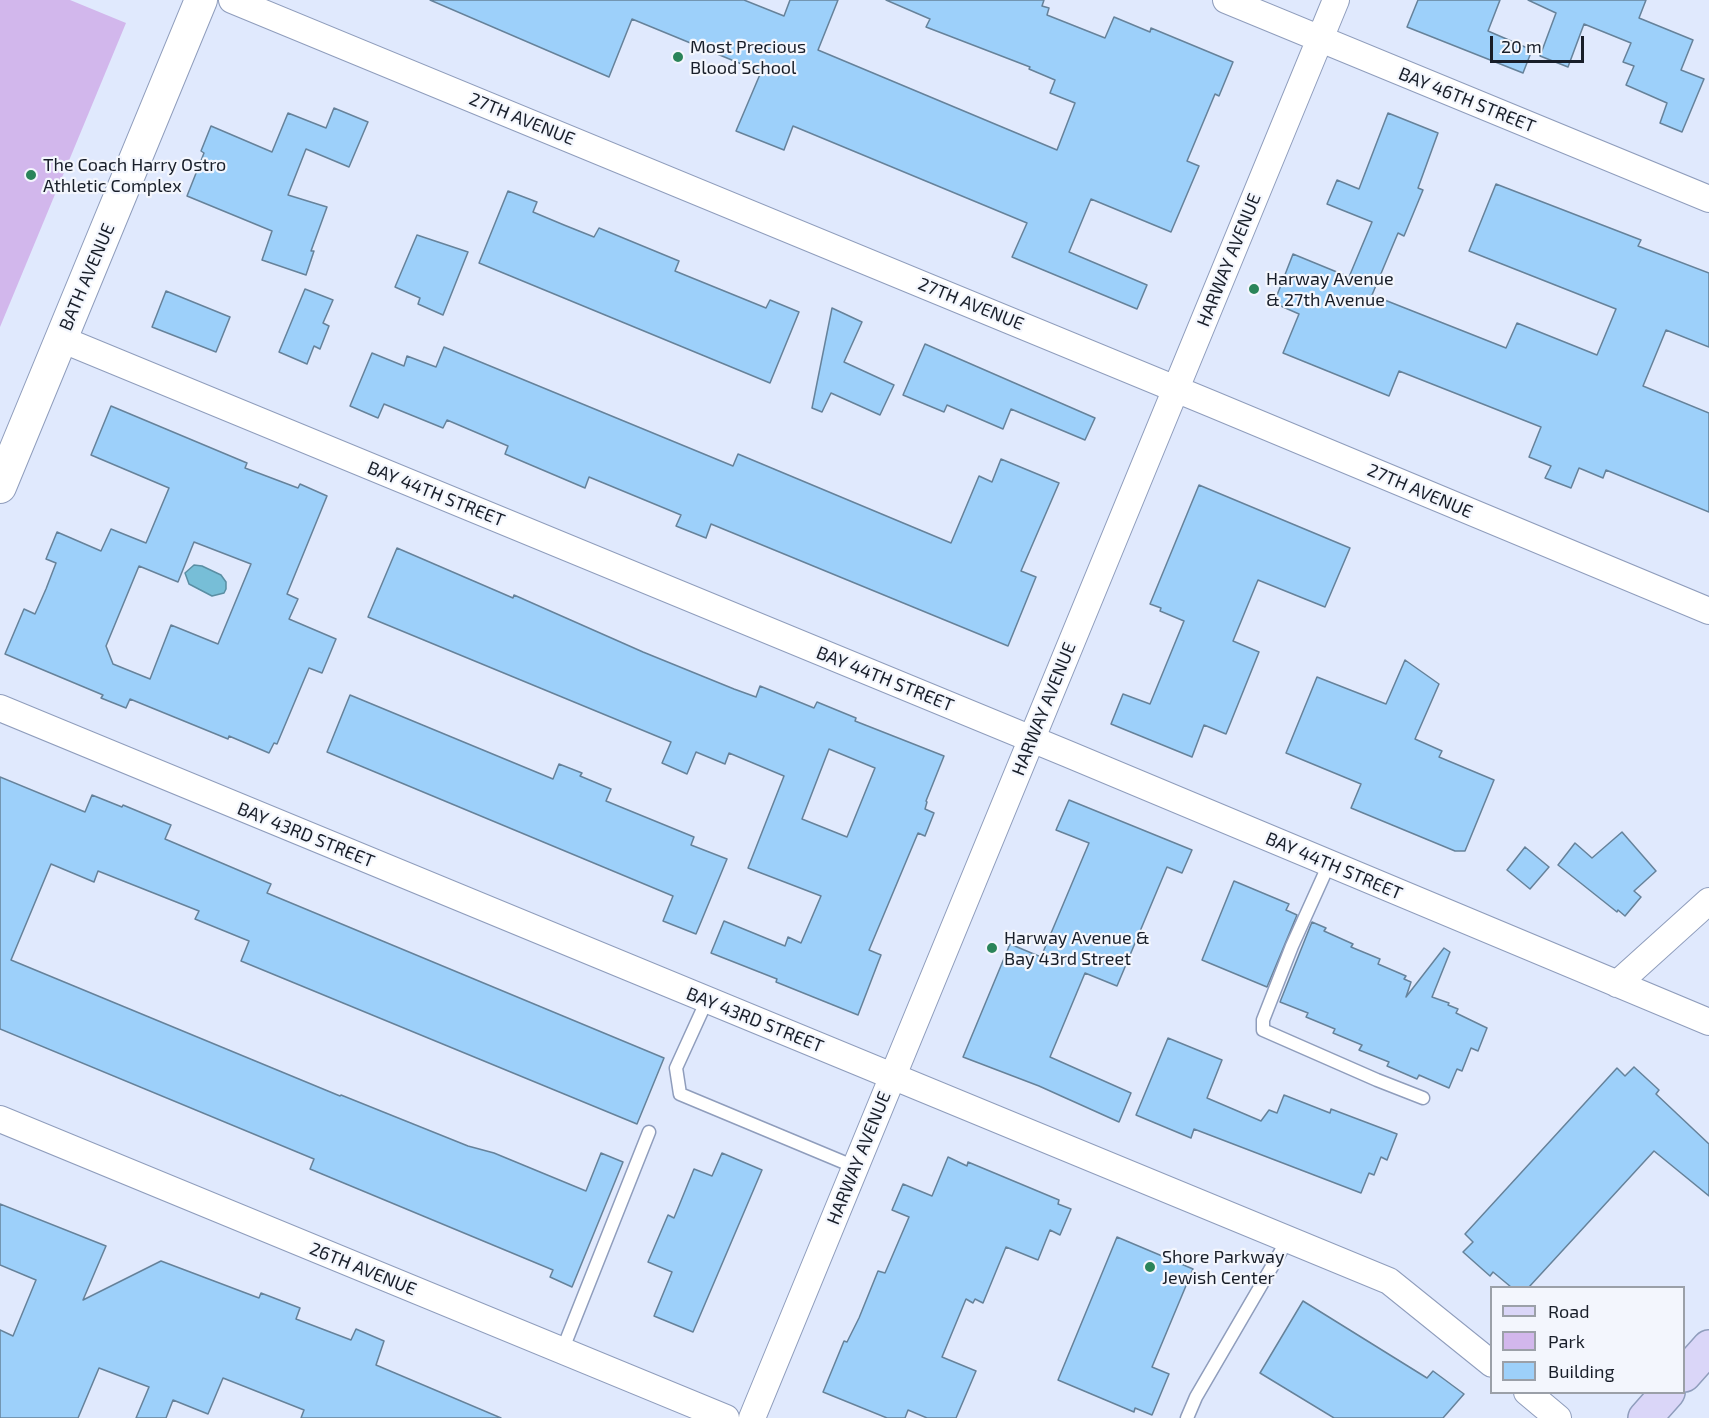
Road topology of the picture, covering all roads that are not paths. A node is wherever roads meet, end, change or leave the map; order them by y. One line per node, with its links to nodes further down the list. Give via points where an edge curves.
1 (201, 0): 7 (street, BATH AVENUE)
2 (232, 0): 8 (street, 27TH AVENUE)
3 (1226, 0): 5 (street, BAY 46TH STREET)
4 (1336, 0): 5 (street, HARWAY AVENUE)
5 (1320, 39): 6 (street, BAY 46TH STREET); 8 (street, HARWAY AVENUE)
6 (1709, 200)
7 (61, 339): 9 (street, BATH AVENUE); 12 (street, BAY 44TH STREET)
8 (1176, 389): 10 (street, 27TH AVENUE); 12 (street, HARWAY AVENUE)
9 (0, 487)
10 (1709, 611)
11 (0, 708): 16 (street, BAY 43RD STREET)
12 (1032, 739): 13 (street, BAY 44TH STREET); 18 (street, HARWAY AVENUE)
13 (1329, 864): 15 (street, BAY 44TH STREET); 19 (lane, via 1288,957 1263,1020 1263,1030)
14 (1709, 901): 15 (street)
15 (1617, 984): 17 (street, BAY 44TH STREET)
16 (706, 1000): 18 (street, BAY 43RD STREET); 22 (lane, via 676,1068 680,1094)
17 (1709, 1022)
18 (893, 1076): 22 (street, HARWAY AVENUE); 23 (street, BAY 43RD STREET)
19 (1423, 1098)
20 (0, 1119): 25 (street, 26TH AVENUE)
21 (649, 1132): 25 (lane)
22 (855, 1167): 31 (street, HARWAY AVENUE)
23 (1288, 1239): 26 (street, BAY 43RD STREET, via 1389,1281); 32 (lane)
24 (1709, 1347): 27 (main road)
25 (562, 1351): 30 (street, 26TH AVENUE)
26 (1490, 1363)
27 (1685, 1373)
28 (1529, 1394): 33 (street)
29 (1666, 1394): 34 (main road)
30 (726, 1418)
31 (752, 1418)
32 (1187, 1418)
33 (1558, 1418)
34 (1645, 1418)

